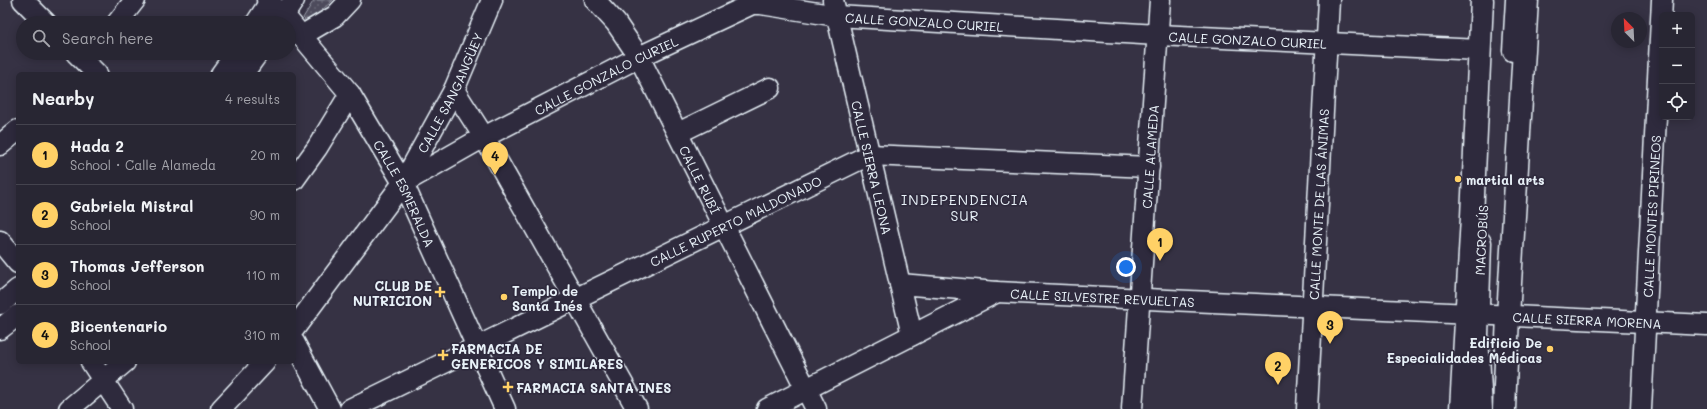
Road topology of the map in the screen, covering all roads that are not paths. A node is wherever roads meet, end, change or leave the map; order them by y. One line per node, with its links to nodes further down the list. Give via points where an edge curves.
1 (22, 0): 16 (street)
2 (136, 0): 17 (street)
3 (350, 0): 21 (street, via 335,16)
4 (492, 0): 30 (street, CALLE SANGANGÜEY)
5 (595, 0): 24 (street, CALLE RUBÍ, via 616,23)
6 (1160, 0): 20 (street, CALLE ALAMEDA)
7 (1329, 0): 22 (street, CALLE MONTE DE LAS ÁNIMAS)
8 (1482, 0): 23 (main road)
9 (1493, 0): 50 (street, MACROBÚS)
10 (1516, 0): 51 (street, MACROBÚS)
11 (1527, 0): 51 (main road)
12 (1662, 0): 53 (street, CALLE MONTES PIRINEOS)
13 (269, 1): 15 (street, CALLE ESMERALDA); 18 (street)
14 (835, 8): 20 (street, CALLE GONZALO CURIEL); 24 (street, CALLE GONZALO CURIEL, via 752,4); 36 (street, CALLE SIERRA LEONA)
15 (286, 13)
16 (39, 16)
17 (123, 16)
18 (260, 16)
19 (296, 28): 21 (street, CALLE ESMERALDA)
20 (1158, 35): 22 (street, CALLE GONZALO CURIEL); 37 (street, CALLE ALAMEDA)
21 (301, 36): 31 (street, CALLE ESMERALDA)
22 (1326, 43): 23 (street, CALLE GONZALO CURIEL); 49 (street, CALLE MONTE DE LAS ÁNIMAS)
23 (1480, 50): 50 (main road)
24 (639, 57): 33 (street, CALLE RUBÍ); 34 (street, CALLE GONZALO CURIEL)
25 (231, 60): 27 (street)
26 (253, 60): 28 (street)
27 (222, 72)
28 (244, 72)
29 (770, 88): 33 (street)
30 (454, 90): 34 (street); 39 (street, CALLE SANGANGÜEY)
31 (350, 94): 38 (street); 39 (street, CALLE ESMERALDA)
32 (16, 132): 35 (street)
33 (678, 134): 40 (street, CALLE RUBÍ)
34 (484, 137): 39 (street, CALLE GONZALO CURIEL); 47 (street)
35 (0, 145)
36 (869, 155): 37 (street, CALLE RUPERTO MALDONADO); 40 (street, CALLE RUPERTO MALDONADO); 43 (street, CALLE SIERRA LEONA)
37 (1149, 167): 46 (street, CALLE ALAMEDA)
38 (296, 177)
39 (403, 183): 55 (street, CALLE GONZALO CURIEL); 59 (street, CALLE ESMERALDA)
40 (724, 226): 47 (street, CALLE RUPERTO MALDONADO); 64 (street, CALLE RUBÍ)
41 (0, 241): 42 (street)
42 (16, 261)
43 (900, 284): 45 (street); 57 (street, CALLE SIERRA LEONA)
44 (16, 292): 48 (street)
45 (997, 292): 46 (street, CALLE SILVESTRE REVUELTAS); 57 (street, CALLE SILVESTRE REVUELTAS)
46 (1140, 298): 49 (street, CALLE SILVESTRE REVUELTAS); 74 (street, CALLE ALAMEDA)
47 (574, 299): 59 (street, CALLE RUPERTO MALDONADO); 71 (street)
48 (0, 304)
49 (1313, 307): 50 (street, CALLE SILVESTRE REVUELTAS); 75 (street, CALLE MONTE DE LAS ÁNIMAS)
50 (1472, 314): 51 (street, CALLE SIERRA MORENA); 76 (main road); 77 (street, MACROBÚS)
51 (1504, 315): 53 (street, CALLE SIERRA MORENA); 78 (street, MACROBÚS); 79 (main road)
52 (16, 316): 56 (street)
53 (1645, 322): 54 (street, CALLE SIERRA MORENA); 80 (street, CALLE MONTES PIRINEOS)
54 (1707, 325)
55 (296, 326)
56 (0, 329)
57 (912, 335): 64 (street, CALLE SILVESTRE REVUELTAS)
58 (296, 346): 68 (street)
59 (477, 347): 69 (street, CALLE RUPERTO MALDONADO); 70 (street, CALLE ESMERALDA)
60 (92, 364): 63 (street)
61 (123, 364): 63 (street)
62 (263, 364): 67 (street)
63 (103, 380): 65 (street); 66 (street)
64 (806, 389): 72 (street, CALLE SILVESTRE REVUELTAS); 73 (street, CALLE RUBÍ)
65 (69, 409)
66 (122, 409)
67 (221, 409)
68 (330, 409)
69 (350, 409)
70 (505, 409)
71 (637, 409)
72 (767, 409)
73 (816, 409)
74 (1132, 409)
75 (1307, 409)
76 (1461, 409)
77 (1482, 409)
78 (1497, 409)
79 (1504, 409)
80 (1641, 409)

